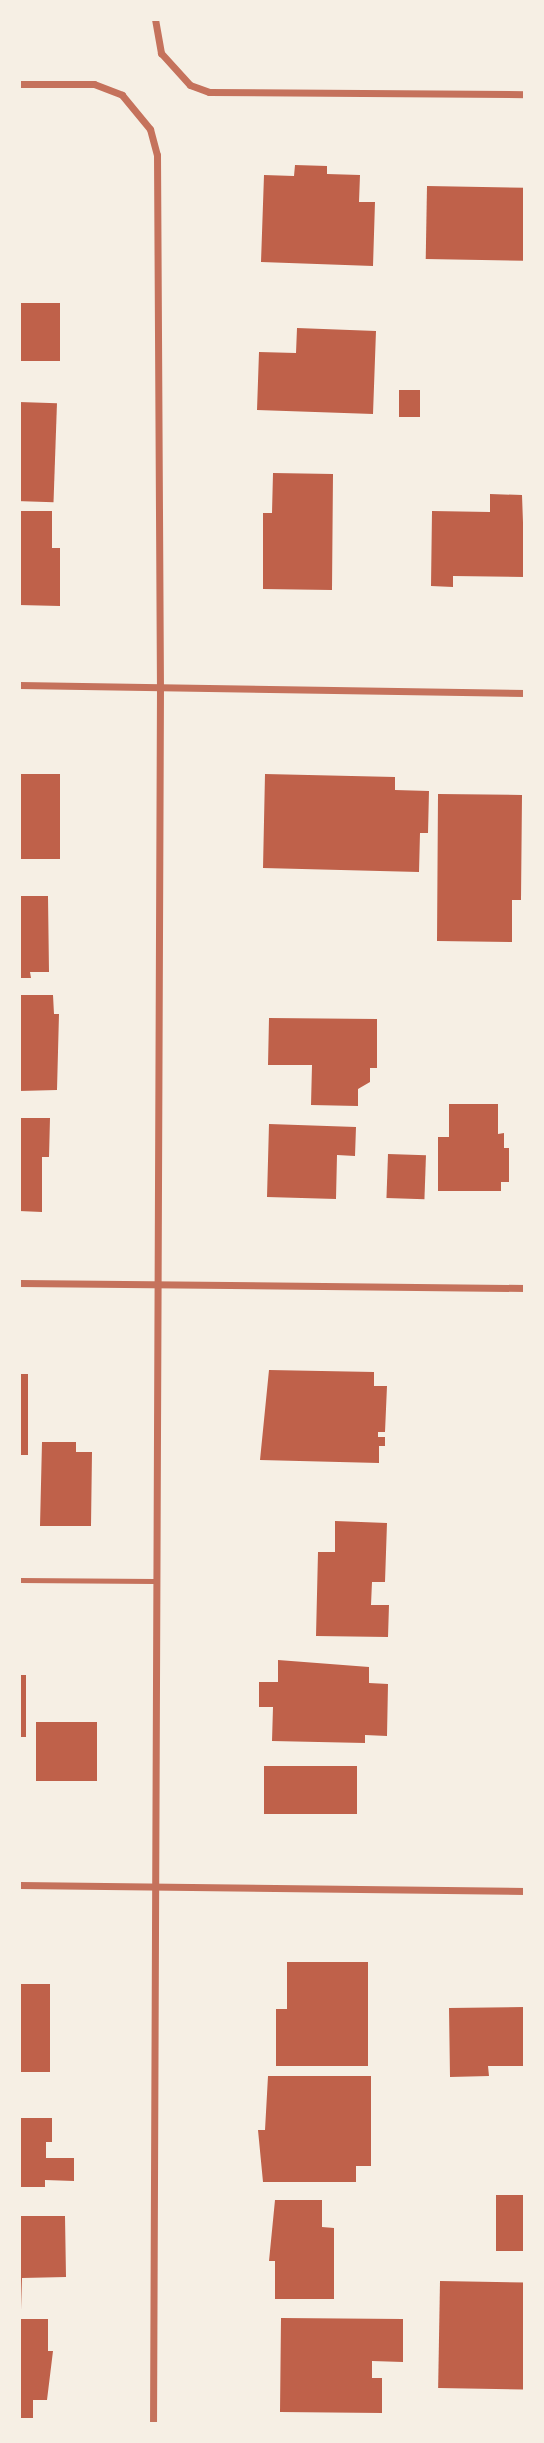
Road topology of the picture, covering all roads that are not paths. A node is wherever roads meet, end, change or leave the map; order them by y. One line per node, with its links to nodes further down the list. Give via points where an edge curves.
1 (155, 19): 3 (street, via 161,53 190,85 209,92)
2 (19, 84): 5 (street, via 94,84 122,96 150,129 158,155)
3 (525, 94)
4 (19, 685): 5 (street)
5 (160, 687): 6 (street); 8 (street)
6 (525, 693)
7 (19, 1283): 8 (street)
8 (159, 1284): 9 (street); 11 (street)
9 (525, 1288)
10 (19, 1580): 11 (lane)
11 (154, 1581): 13 (street)
12 (19, 1885): 13 (street)
13 (157, 1887): 14 (street); 15 (street)
14 (525, 1891)
15 (153, 2424)

